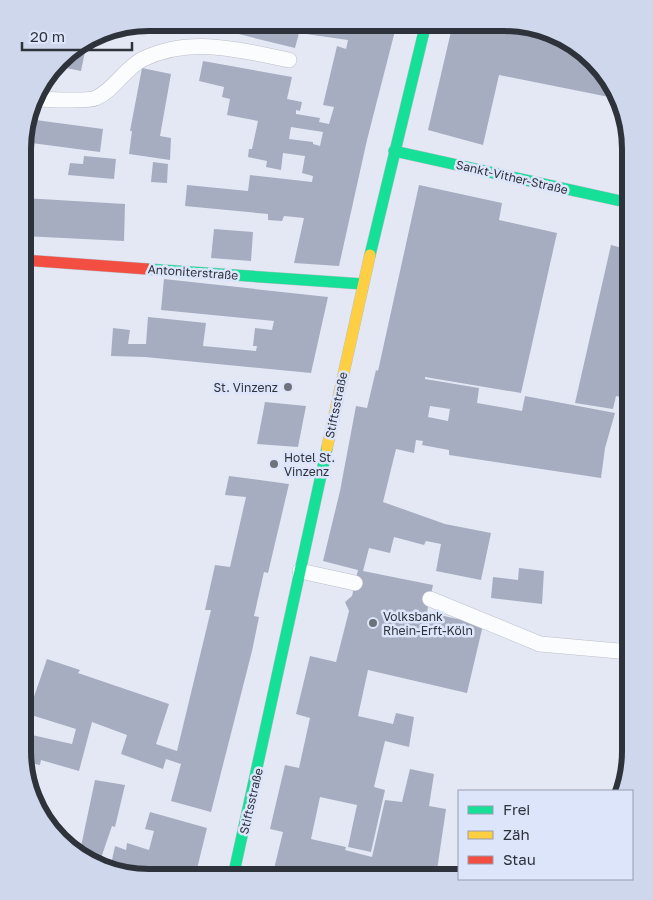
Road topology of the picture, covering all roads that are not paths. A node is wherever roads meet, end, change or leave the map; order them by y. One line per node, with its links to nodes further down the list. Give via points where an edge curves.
1 (424, 31): 4 (street, Stiftsstraße)
2 (289, 60): 3 (lane, via 212,46 188,48 142,60 95,99)
3 (42, 99)
4 (394, 151): 5 (street, Sankt-Vither-Straße); 7 (street, Stiftsstraße)
5 (622, 201)
6 (31, 261): 7 (street, Antoniterstraße)
7 (363, 284): 8 (street, Stiftsstraße)
8 (300, 571): 9 (lane); 12 (street, Stiftsstraße)
9 (355, 583)
10 (430, 599): 11 (lane, via 540,644)
11 (621, 651)
12 (235, 869)

